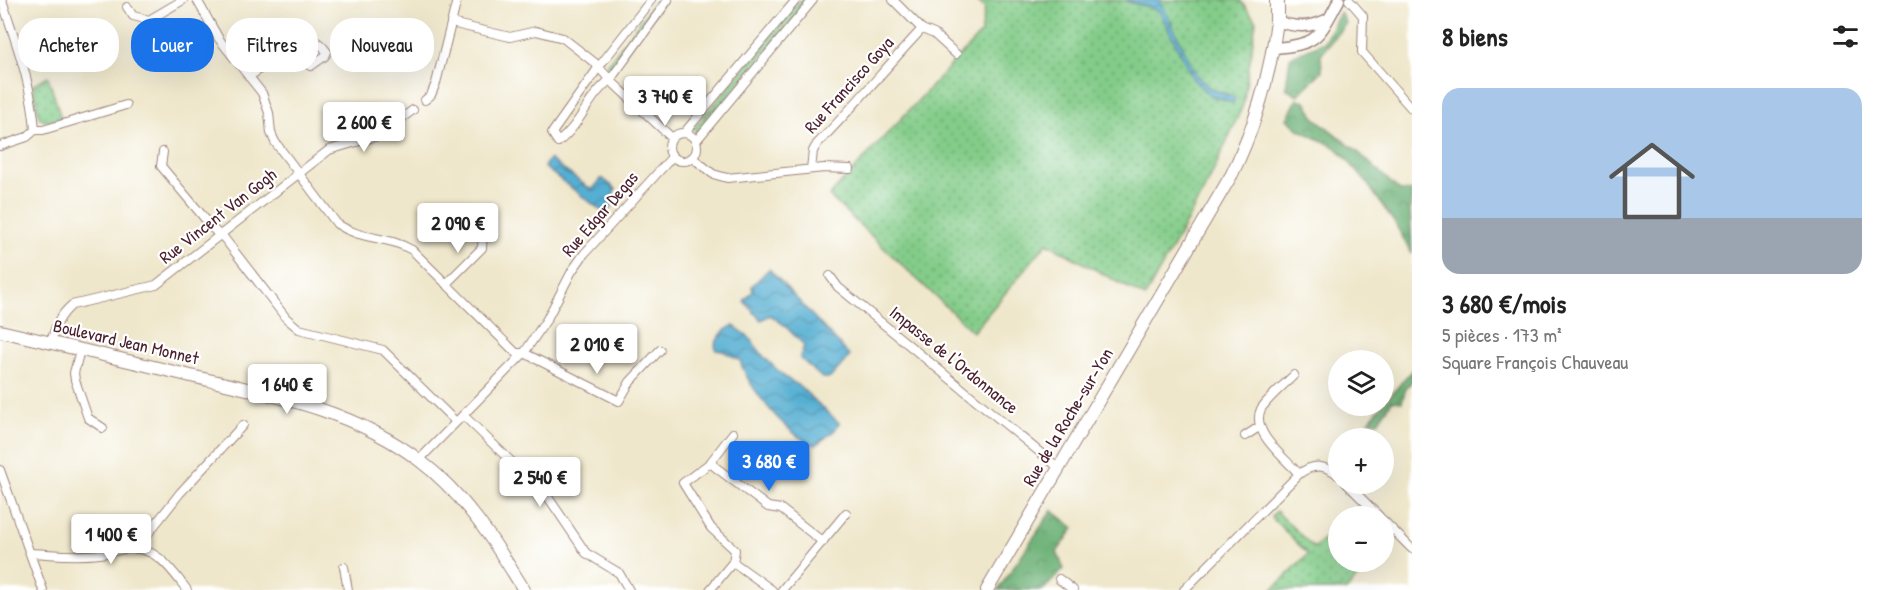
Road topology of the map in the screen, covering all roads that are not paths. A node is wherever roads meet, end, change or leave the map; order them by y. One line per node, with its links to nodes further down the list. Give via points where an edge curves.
1 (2, 0): 28 (street, via 24,68)
2 (183, 0): 13 (street, via 149,20 133,16)
3 (197, 0): 22 (street, via 219,39)
4 (457, 0): 16 (street)
5 (651, 0): 20 (street)
6 (668, 0): 23 (street)
7 (796, 0): 29 (street)
8 (813, 0): 31 (street)
9 (893, 0): 17 (street)
10 (1277, 0): 15 (highway)
11 (1339, 0): 14 (street)
12 (1349, 0): 26 (street, via 1363,16 1362,52)
13 (127, 7)
14 (1328, 19): 15 (street, via 1303,28); 18 (street, via 1312,41)
15 (1277, 21): 18 (main road, Rue de la Roche-sur-Yon)
16 (451, 23): 20 (street, via 510,37 536,31 563,38); 24 (street, via 436,83)
17 (922, 29): 19 (street, via 934,34); 37 (street, Rue Francisco Goya, via 817,144)
18 (1274, 48): 58 (main road, Rue de la Roche-sur-Yon, via 1262,103 1247,143 1213,208)
19 (956, 54)
20 (598, 68): 23 (street); 23 (street, via 552,133 558,142 570,133)
21 (256, 72): 22 (street)
22 (249, 77): 38 (street, via 266,102 275,142)
23 (610, 80): 30 (street)
24 (425, 100)
25 (126, 105): 28 (street)
26 (1412, 109)
27 (413, 110): 38 (street, Rue Vincent Van Gogh, via 377,136 329,150)
28 (35, 130): 32 (street, via 27,138)
29 (684, 133): 30 (street); 31 (street)
30 (672, 138): 34 (street)
31 (696, 141): 35 (street, via 698,150)
32 (0, 146)
33 (163, 152): 40 (street, via 161,166)
34 (672, 157): 35 (street, via 685,162); 47 (street, Rue Edgar Degas, via 584,254)
35 (693, 158): 37 (street, via 713,174 727,178)
36 (850, 169): 37 (street)
37 (812, 170)
38 (299, 174): 40 (street, Rue Vincent Van Gogh); 42 (street, via 338,224 351,233 400,243)
39 (483, 230): 42 (street, via 482,248)
40 (220, 235): 44 (street, Rue Vincent Van Gogh, via 156,285 72,306 55,326); 50 (street, via 299,329 383,350)
41 (830, 276): 58 (street, Impasse de l'Ordonnance, via 838,287)
42 (446, 284): 47 (street, via 516,353)
43 (0, 331): 44 (main road, Boulevard Jean Monnet)
44 (51, 343): 45 (main road, Boulevard Jean Monnet)
45 (80, 350): 53 (street, via 75,380 88,418); 56 (main road, Boulevard Jean Monnet, via 345,417)
46 (660, 350): 47 (street, via 630,382 619,401)
47 (524, 353): 49 (street, Rue Edgar Degas)
48 (1294, 375): 52 (street, via 1261,408)
49 (463, 415): 50 (street, Rue Edgar Degas); 77 (street, via 548,497 586,553 619,573)
50 (456, 422): 56 (street, Rue Edgar Degas)
51 (243, 425): 67 (street, via 180,493)
52 (1259, 427): 55 (street); 61 (street)
53 (104, 428)
54 (733, 433): 57 (street)
55 (1245, 436)
56 (419, 460): 76 (main road, Boulevard Jean Monnet, via 477,518)
57 (710, 463): 66 (street); 70 (street, via 683,483 711,528 735,550)
58 (1059, 468): 81 (main road, Rue de la Roche-sur-Yon)
59 (1328, 469): 61 (street, via 1309,467)
60 (0, 470): 69 (street)
61 (1299, 474): 83 (street)
62 (1357, 494): 63 (street)
63 (1369, 506)
64 (846, 513): 66 (street)
65 (1394, 531): 68 (street)
66 (823, 542): 80 (street)
67 (141, 548): 69 (street, via 98,554); 74 (street, via 165,562)
68 (1412, 549)
69 (30, 553): 73 (street)
70 (733, 561): 78 (street); 79 (street)
71 (344, 567): 75 (street)
72 (1059, 579): 82 (street)
73 (44, 590)
74 (187, 590)
75 (348, 590)
76 (524, 590)
77 (629, 590)
78 (710, 590)
79 (772, 590)
80 (782, 590)
81 (987, 590)
82 (1073, 590)
83 (1184, 590)

